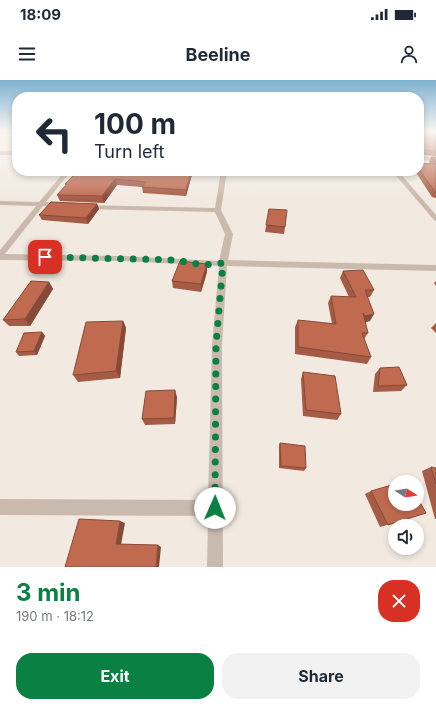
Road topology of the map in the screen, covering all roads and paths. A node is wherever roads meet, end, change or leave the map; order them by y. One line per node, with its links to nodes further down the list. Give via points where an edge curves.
1 (424, 158): 2 (street)
2 (436, 159)
3 (64, 176): 7 (street)
4 (223, 176): 8 (street)
5 (399, 176): 9 (street)
6 (0, 203): 7 (street)
7 (42, 204): 8 (street); 10 (street)
8 (218, 210): 11 (street, via 229,234)
9 (436, 220)
10 (0, 256): 11 (street, via 176,260 203,265)
11 (223, 263): 12 (street); 14 (street, via 216,345)
12 (436, 268)
13 (0, 507): 14 (street)
14 (215, 508): 15 (street)
15 (215, 567)

